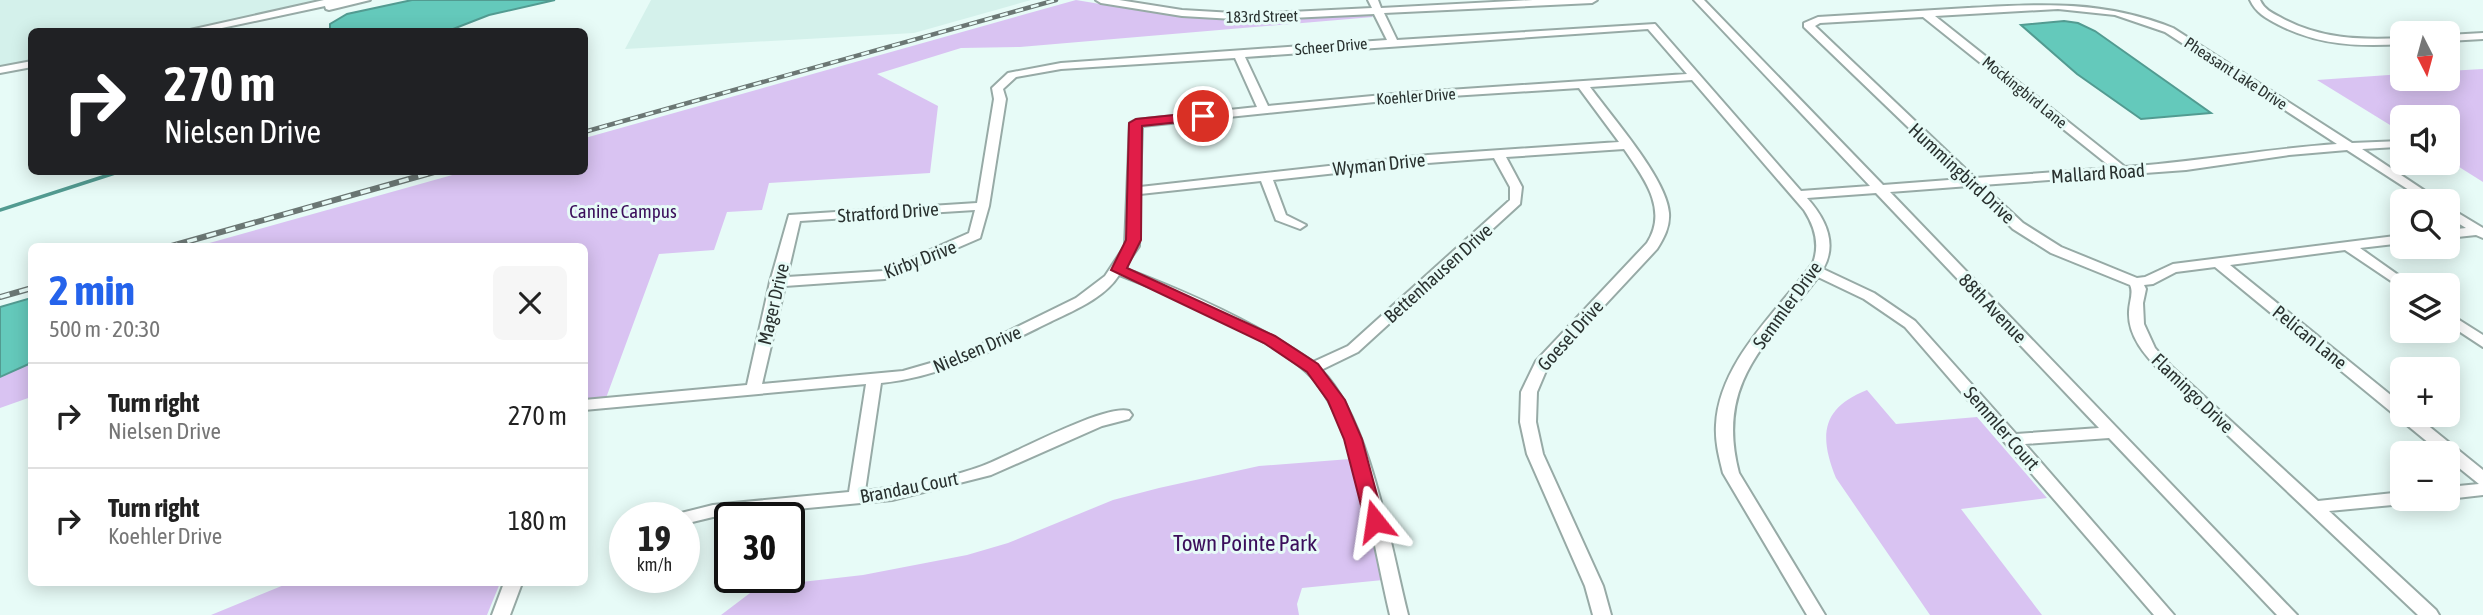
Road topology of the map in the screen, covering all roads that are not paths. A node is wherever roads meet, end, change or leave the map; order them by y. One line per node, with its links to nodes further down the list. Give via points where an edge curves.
1 (338, 0): 14 (street)
2 (365, 0): 15 (street)
3 (1101, 0): 11 (street, 183rd Street, via 1231,17)
4 (1133, 0): 11 (street, 183rd Street, via 1248,11)
5 (1473, 0): 11 (street, 183rd Street)
6 (1592, 0): 11 (street, 183rd Street)
7 (1699, 0): 38 (street, 88th Avenue)
8 (1998, 0): 10 (street)
9 (2255, 0): 20 (street, via 2259,8 2304,33 2340,42)
10 (2013, 4): 12 (street, Pheasant Lake Drive); 32 (street, Pheasant Lake Drive, via 2088,7 2154,23)
11 (1375, 6): 19 (street)
12 (1926, 14): 16 (street, Pheasant Lake Drive, via 1818,20 1808,25); 34 (street, Mockingbird Lane)
13 (1651, 26): 19 (street, Scheer Drive); 26 (street, Semmler Drive)
14 (205, 28)
15 (234, 28)
16 (1812, 31): 36 (street, Hummingbird Drive)
17 (2483, 36): 18 (street)
18 (2460, 37)
19 (1392, 41): 21 (street, Scheer Drive)
20 (2390, 41)
21 (1239, 55): 25 (street, Scheer Drive, via 1143,59); 28 (street)
22 (28, 65): 24 (street)
23 (28, 69): 24 (street)
24 (1, 72)
25 (1012, 75): 41 (street, Kirby Drive, via 997,88 1000,99)
26 (1696, 77): 27 (street, Koehler Drive); 40 (street, Semmler Drive)
27 (1582, 84): 28 (street, Koehler Drive); 31 (street, Goesel Drive)
28 (1264, 110): 29 (street, Koehler Drive)
29 (1136, 123): 39 (street, Nielsen Drive)
30 (2390, 144): 32 (street, Mallard Road)
31 (1625, 145): 33 (street, Wyman Drive); 76 (street, Goesel Drive, via 1659,196 1660,232 1541,364 1532,377 1525,404 1532,448)
32 (2350, 146): 34 (street, Mallard Road); 37 (street, Pheasant Lake Drive)
33 (1498, 154): 35 (street, Wyman Drive); 57 (street, Bettenhausen Drive, via 1516,187 1516,201 1353,349)
34 (2123, 171): 36 (street, Mallard Road)
35 (1265, 176): 39 (street, Wyman Drive); 44 (street, via 1281,217)
36 (1971, 183): 38 (street, Mallard Road); 54 (street, Hummingbird Drive, via 2041,242)
37 (2416, 189)
38 (1879, 190): 40 (street, Mallard Road); 64 (street, 88th Avenue)
39 (1135, 191): 50 (street, Nielsen Drive, via 1133,240)
40 (1798, 195): 51 (street, Semmler Drive, via 1814,215 1824,239)
41 (983, 206): 42 (street, Stratford Drive); 53 (street, Kirby Drive, via 975,234 885,275)
42 (794, 218): 53 (street, Mager Drive)
43 (2460, 219): 45 (street)
44 (1300, 225)
45 (2481, 232): 46 (street)
46 (2460, 233)
47 (2390, 241): 48 (street)
48 (2349, 247): 49 (street); 52 (street)
49 (2218, 262): 54 (street, via 2173,268 2148,281); 60 (street, Pelican Lane)
50 (1118, 270): 57 (street, via 1270,340); 58 (street, Nielsen Drive, via 1081,301 967,357)
51 (1815, 270): 65 (street, Semmler Court, via 1869,296 1910,324); 77 (street, Semmler Drive, via 1767,330 1731,387 1721,422 1731,473)
52 (2390, 276)
53 (777, 282): 59 (street, Mager Drive)
54 (2135, 282): 71 (street, Flamingo Drive, via 2139,289 2133,314 2144,345)
55 (2460, 326): 56 (street)
56 (2483, 342)
57 (1312, 368): 75 (street, via 1336,400 1353,439)
58 (874, 381): 59 (street, Nielsen Drive); 69 (street)
59 (754, 390): 61 (street, Nielsen Drive)
60 (2390, 403)
61 (588, 405)
62 (1124, 415): 69 (street, Brandau Court, via 1097,422 985,471)
63 (2420, 427): 66 (street, Pelican Lane)
64 (2112, 432): 65 (street); 79 (street, 88th Avenue)
65 (2014, 440): 78 (street, Semmler Court)
66 (2483, 479)
67 (2483, 489): 68 (street)
68 (2460, 492)
69 (856, 498): 72 (street, Brandau Court)
70 (2390, 499): 71 (street)
71 (2314, 506): 80 (street, Flamingo Drive)
72 (700, 514)
73 (512, 586): 74 (street)
74 (500, 615)
75 (1399, 615)
76 (1602, 615)
77 (1816, 615)
78 (2165, 615)
79 (2288, 615)
80 (2430, 615)

